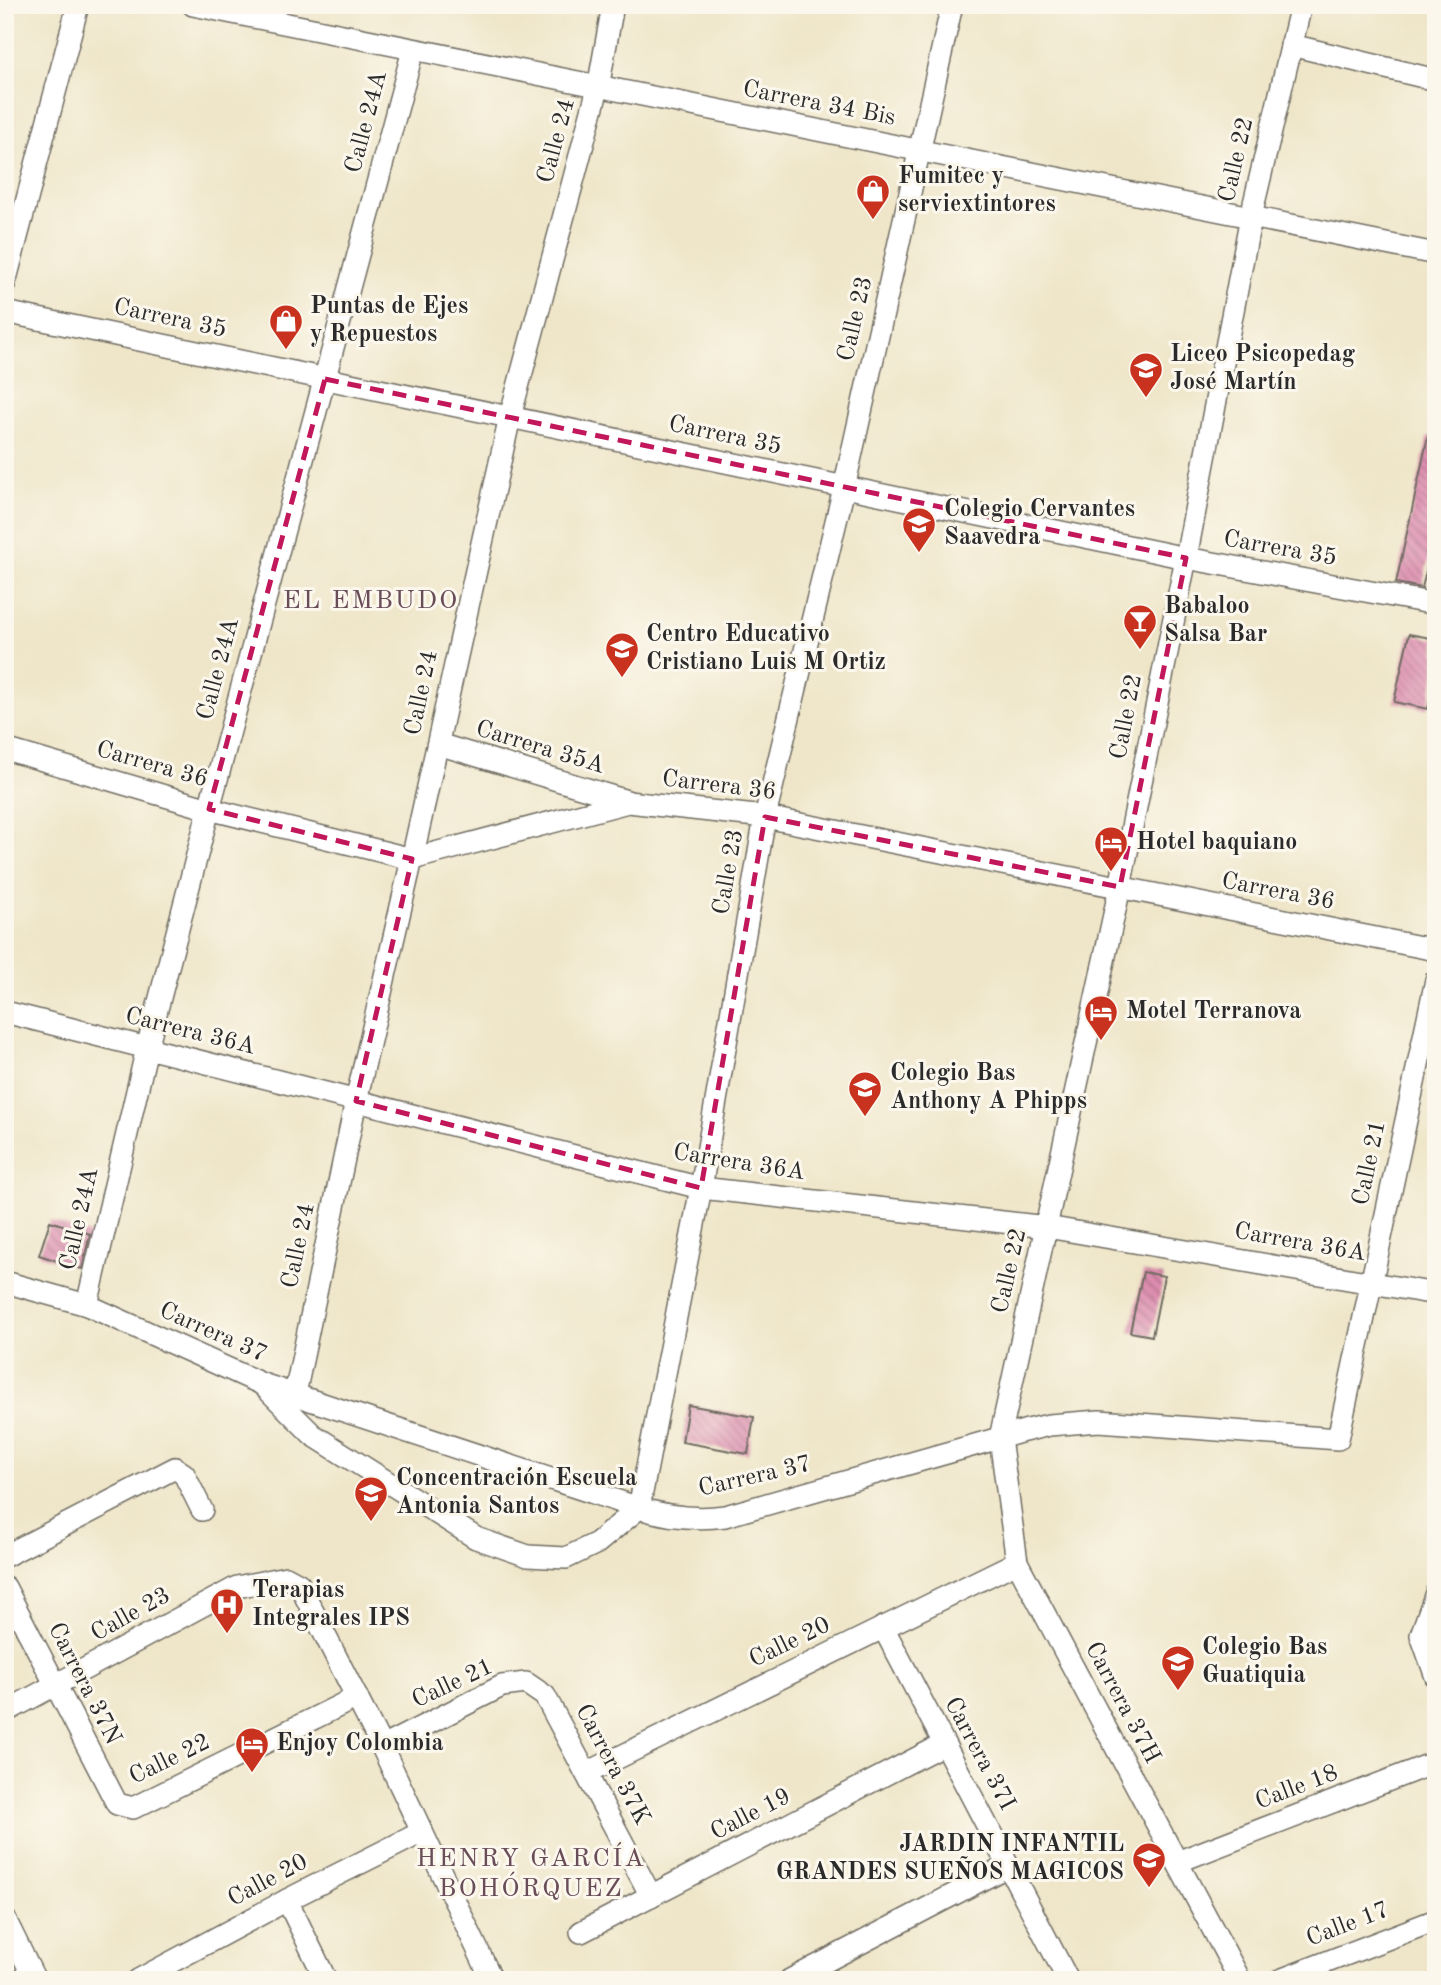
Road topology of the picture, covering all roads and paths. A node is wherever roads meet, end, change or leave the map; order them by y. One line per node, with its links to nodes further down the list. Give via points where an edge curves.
1 (78, 5): 13 (street)
2 (193, 5): 7 (street, Carrera 34 Bis)
3 (612, 5): 9 (street, Calle 24)
4 (952, 5): 10 (street, Calle 23)
5 (1301, 5): 6 (street, Calle 22)
6 (1291, 46): 8 (street); 11 (street, Calle 22)
7 (413, 50): 9 (street, Carrera 34 Bis); 15 (street, Calle 24A)
8 (1436, 80)
9 (598, 88): 10 (street, Carrera 34 Bis); 16 (street, Calle 24)
10 (921, 151): 11 (street, Carrera 34 Bis); 17 (street, Calle 23)
11 (1251, 216): 12 (street, Carrera 34 Bis); 18 (street, Calle 22)
12 (1436, 254)
13 (5, 283)
14 (5, 312): 15 (street, Carrera 35)
15 (325, 379): 16 (street, Carrera 35); 23 (street, Calle 24A)
16 (510, 417): 17 (street, Carrera 35); 20 (street, Calle 24)
17 (844, 488): 18 (street, Carrera 35); 24 (street, Calle 23)
18 (1186, 558): 19 (street, Carrera 35); 26 (street, Calle 22)
19 (1436, 604)
20 (438, 744): 22 (street, Carrera 35A); 25 (street, Calle 24)
21 (5, 749): 23 (street, Carrera 36)
22 (628, 802): 24 (street, Carrera 36); 25 (street, Carrera 36)
23 (209, 809): 25 (street, Carrera 36); 30 (street, Calle 24A)
24 (765, 817): 26 (street, Carrera 36); 32 (street, Calle 23)
25 (412, 859): 31 (street, Calle 24)
26 (1120, 887): 27 (street, Carrera 36); 33 (street, Calle 22)
27 (1436, 950)
28 (1436, 980): 34 (street, Calle 21)
29 (5, 1012): 30 (street, Carrera 36A)
30 (147, 1048): 31 (street, Carrera 36A); 37 (street, Calle 24A)
31 (356, 1101): 32 (street, Carrera 36A); 39 (street, Calle 24)
32 (701, 1188): 33 (street, Carrera 36A); 42 (street, Calle 23)
33 (1047, 1227): 34 (street, Carrera 36A); 40 (street, Calle 22)
34 (1372, 1282): 36 (street, Carrera 36A); 41 (street, Calle 21)
35 (5, 1283): 37 (street, Carrera 37)
36 (1436, 1294)
37 (87, 1305): 38 (street, Carrera 37)
38 (262, 1384): 39 (street, Carrera 37); 42 (street, via 313,1435 476,1538 528,1556 566,1558 597,1543)
39 (295, 1394): 42 (street, Carrera 37)
40 (999, 1438): 41 (street, Carrera 37, via 1049,1425 1100,1421); 42 (street, Carrera 37, via 725,1516 672,1517); 45 (street, Carrera 37H)
41 (1338, 1439)
42 (639, 1508)
43 (202, 1510): 44 (street, via 184,1474 175,1468)
44 (5, 1556)
45 (1017, 1562): 48 (street, Calle 20); 60 (street, Carrera 37H)
46 (5, 1587): 50 (street, Carrera 37N)
47 (1436, 1594): 49 (street, via 1421,1635)
48 (883, 1627): 54 (street, Carrera 37I); 57 (street, Calle 20)
49 (1436, 1677)
50 (55, 1686): 52 (street, Calle 23, via 237,1587 286,1577 299,1584); 53 (street, Calle 23); 58 (street, Carrera 37N)
51 (545, 1696): 55 (street, Calle 21, via 526,1684 502,1686); 57 (street, Carrera 37K)
52 (357, 1697): 55 (street); 58 (street, Calle 22, via 133,1808)
53 (5, 1712)
54 (944, 1744): 61 (street, Carrera 37I); 62 (street, Calle 19)
55 (382, 1747): 59 (street)
56 (1436, 1762): 60 (street, Calle 18)
57 (587, 1773): 62 (street, Carrera 37K)
58 (117, 1804)
59 (422, 1832): 63 (street, Calle 20); 70 (street)
60 (1177, 1862): 73 (street, Carrera 37H)
61 (1008, 1866): 71 (street); 72 (street, Carrera 37I)
62 (651, 1896): 66 (street, Calle 19)
63 (287, 1900): 68 (street, Calle 20); 69 (street)
64 (5, 1919): 67 (street)
65 (1436, 1920): 74 (street, Calle 17)
66 (581, 1932)
67 (35, 1980)
68 (138, 1980)
69 (326, 1980)
70 (492, 1980)
71 (790, 1980)
72 (1068, 1980)
73 (1240, 1980)
74 (1280, 1980)

